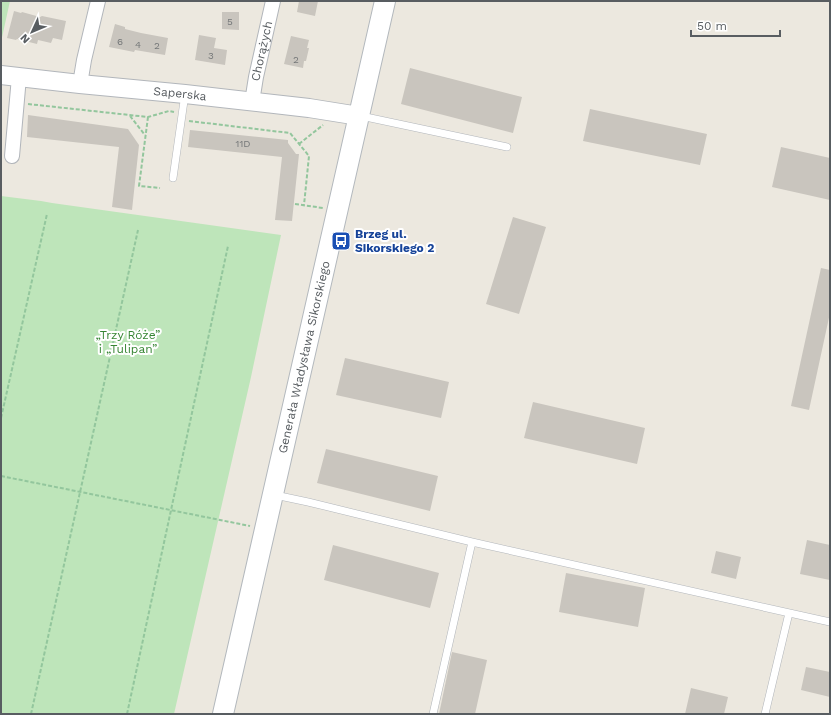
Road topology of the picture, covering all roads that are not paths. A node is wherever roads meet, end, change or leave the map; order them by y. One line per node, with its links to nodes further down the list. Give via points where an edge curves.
1 (98, 1): 6 (street)
2 (273, 1): 8 (street, Chorążych)
3 (385, 1): 9 (main road, Generała Władysława Sikorskiego)
4 (1, 75): 5 (street, Saperska)
5 (19, 77): 6 (street, Saperska); 11 (street)
6 (80, 84): 7 (street, Saperska)
7 (185, 94): 8 (street, Saperska); 12 (lane)
8 (252, 102): 9 (street, Saperska)
9 (359, 116): 10 (lane); 13 (main road, Generała Władysława Sikorskiego)
10 (507, 148)
11 (12, 156)
12 (173, 178)
13 (273, 495): 14 (lane); 17 (main road, Generała Władysława Sikorskiego)
14 (472, 542): 15 (lane); 18 (lane)
15 (789, 613): 16 (lane); 19 (lane)
16 (830, 622)
17 (223, 714)
18 (433, 714)
19 (765, 714)

